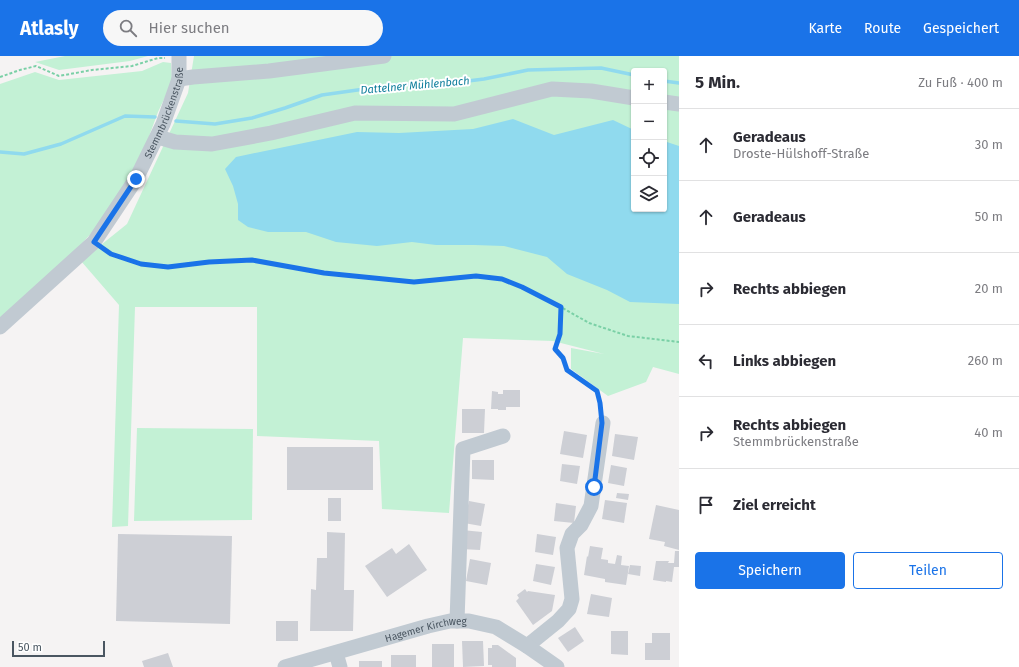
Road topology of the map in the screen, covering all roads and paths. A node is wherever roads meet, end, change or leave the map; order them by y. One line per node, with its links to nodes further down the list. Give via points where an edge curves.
1 (181, 56): 3 (path, via 59,76 36,66); 4 (street, Stemmbrückenstraße)
2 (384, 56): 4 (street, via 270,71)
3 (0, 77)
4 (179, 79): 8 (street, Stemmbrückenstraße)
5 (631, 98): 8 (street, via 590,91 552,89 454,114 355,113 212,144 175,142)
6 (667, 102): 7 (street)
7 (679, 104)
8 (158, 137): 9 (street, Stemmbrückenstraße, via 136,179)
9 (94, 242): 10 (path, via 111,254 141,264 168,267 252,260 324,273 414,282 476,276 502,279); 11 (street, Stemmbrückenstraße)
10 (561, 307): 12 (path, via 589,323 628,336); 13 (path, via 560,334 555,349 563,358 567,370 597,391)
11 (0, 327)
12 (679, 342)
13 (602, 423): 16 (street, via 591,506 581,525 572,534 567,548 572,599 569,609)
14 (503, 436): 15 (street, via 463,449)
15 (457, 621): 16 (street, Hagemer Kirchweg, via 496,627); 17 (street, Hagemer Kirchweg, via 428,626)
16 (526, 646): 20 (street, Hagemer Kirchweg)
17 (336, 652): 18 (street, Hagemer Kirchweg); 19 (street)
18 (285, 667)
19 (340, 667)
20 (557, 667)

